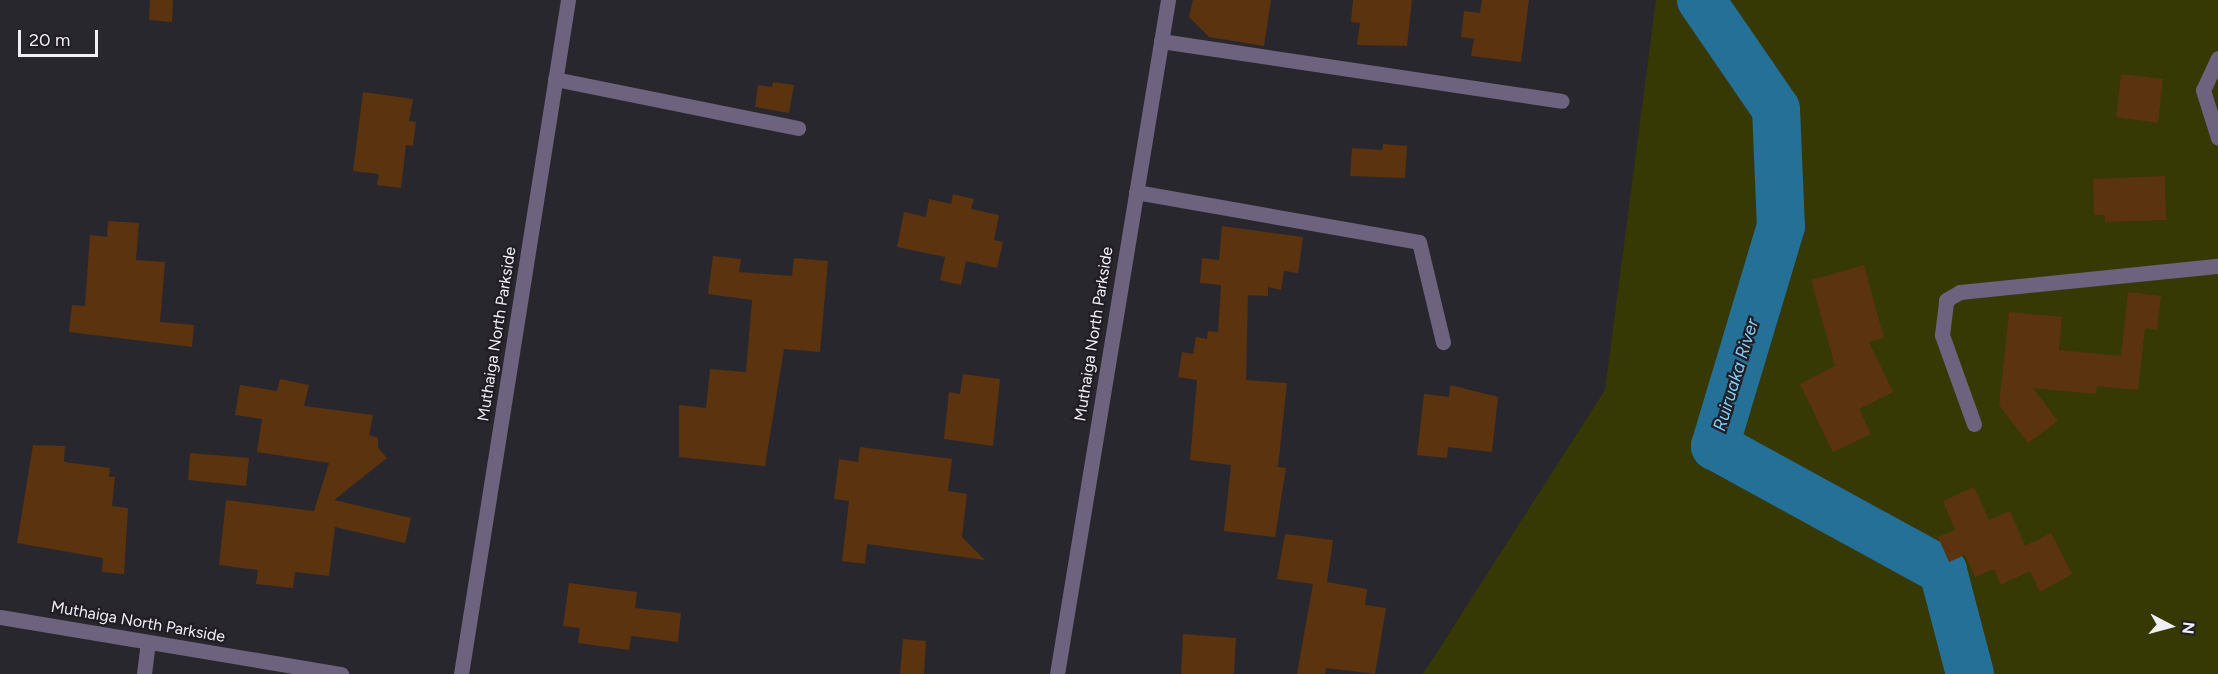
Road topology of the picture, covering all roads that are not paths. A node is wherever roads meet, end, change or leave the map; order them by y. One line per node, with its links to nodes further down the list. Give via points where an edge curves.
1 (568, 0): 5 (street, Muthaiga North Parkside)
2 (1168, 0): 3 (street, Muthaiga North Parkside)
3 (1161, 40): 6 (street); 9 (street, Muthaiga North Parkside)
4 (2218, 58): 8 (street, via 2203,90)
5 (555, 79): 7 (street); 17 (street, Muthaiga North Parkside)
6 (1562, 101)
7 (798, 129)
8 (2218, 138)
9 (1136, 192): 11 (street, via 1419,242); 18 (street, Muthaiga North Parkside)
10 (2218, 266): 12 (street, via 1960,292 1946,300 1942,336)
11 (1443, 342)
12 (1974, 424)
13 (0, 616): 14 (street, Muthaiga North Parkside)
14 (148, 642): 15 (street); 16 (street, Muthaiga North Parkside)
15 (144, 674)
16 (341, 674)
17 (461, 674)
18 (1057, 674)

